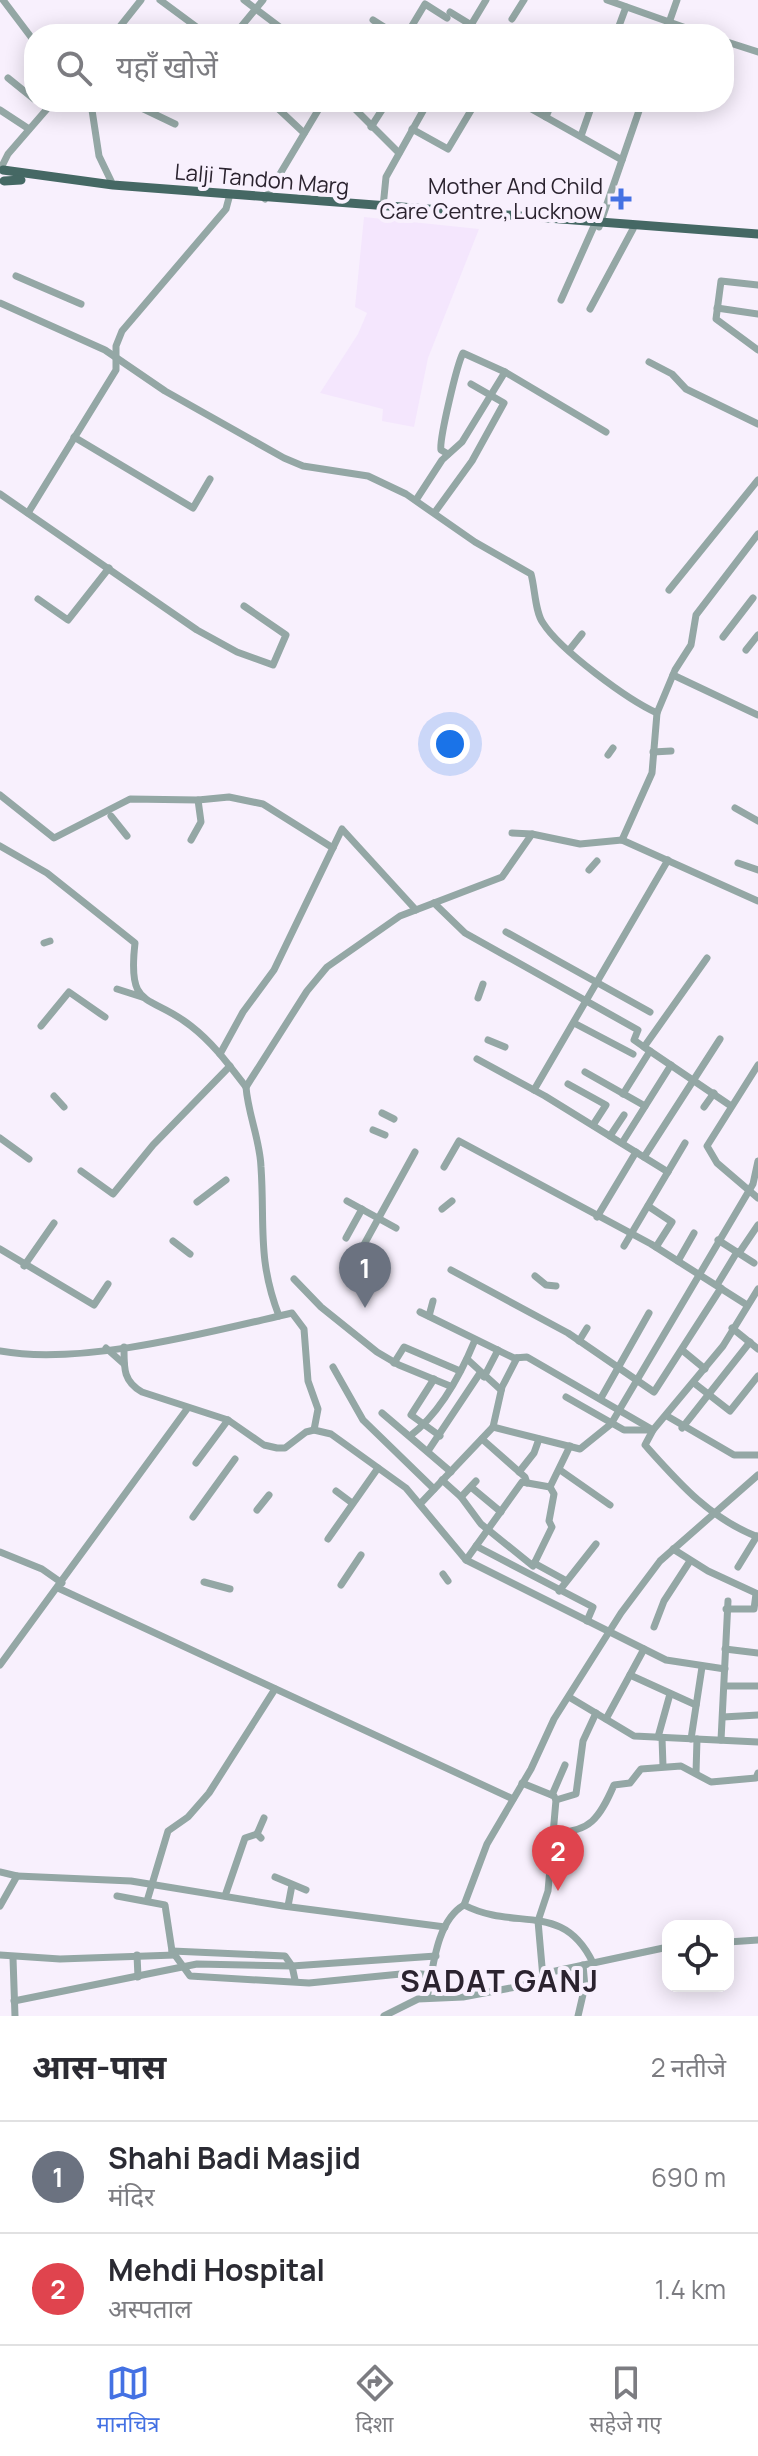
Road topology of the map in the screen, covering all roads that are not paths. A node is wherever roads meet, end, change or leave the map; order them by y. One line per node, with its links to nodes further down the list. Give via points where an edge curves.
1 (3, 0): 25 (street)
2 (141, 0): 15 (street)
3 (160, 0): 16 (street)
4 (244, 0): 11 (street)
5 (263, 0): 11 (street)
6 (486, 0): 22 (street)
7 (524, 0): 12 (street)
8 (607, 0): 10 (street)
9 (677, 0): 14 (street)
10 (626, 7): 14 (street); 23 (street)
11 (257, 9): 17 (street); 18 (street)
12 (512, 19)
13 (373, 20): 19 (street)
14 (669, 22): 24 (street)
15 (122, 24)
16 (193, 24)
17 (244, 24)
18 (276, 24)
19 (379, 24)
20 (413, 24): 21 (street, via 425,4)
21 (464, 24)
22 (474, 24)
23 (620, 24)
24 (675, 24)
25 (24, 28)
26 (734, 44): 27 (street)
27 (758, 52)
28 (8, 78): 29 (street)
29 (24, 91)
30 (0, 110): 47 (street)
31 (44, 112): 47 (street)
32 (90, 112): 54 (street, via 97,125 99,156)
33 (160, 112): 45 (street)
34 (282, 112): 49 (street)
35 (315, 112): 49 (street)
36 (358, 112): 46 (street)
37 (381, 112): 46 (street)
38 (422, 112): 48 (street)
39 (470, 112): 48 (street, via 448,149)
40 (537, 112): 44 (street)
41 (548, 112): 44 (street)
42 (589, 112): 50 (street)
43 (639, 112): 52 (street)
44 (546, 117): 50 (street)
45 (175, 124)
46 (371, 127): 51 (street)
47 (29, 129): 53 (street)
48 (412, 129): 51 (street)
49 (304, 133): 56 (street)
50 (581, 136): 52 (street)
51 (399, 153): 57 (street, via 386,177)
52 (622, 160): 59 (street)
53 (2, 169): 54 (main road, Lalji Tandon Marg); 55 (main road, Lalji Tandon Marg)
54 (113, 185): 55 (main road, Lalji Tandon Marg)
55 (230, 196): 56 (main road, Lalji Tandon Marg); 71 (street, via 226,209 122,331)
56 (266, 199): 57 (main road, Lalji Tandon Marg); 58 (main road, Lalji Tandon Marg)
57 (383, 207): 58 (main road, Lalji Tandon Marg)
58 (429, 213): 59 (main road, Lalji Tandon Marg)
59 (597, 225): 60 (main road, Lalji Tandon Marg); 61 (main road, Lalji Tandon Marg); 64 (street)
60 (633, 229): 61 (main road, Lalji Tandon Marg); 68 (street)
61 (758, 236)
62 (16, 276): 66 (street)
63 (758, 285): 67 (street, via 721,281)
64 (561, 300)
65 (0, 303): 71 (street)
66 (81, 304)
67 (717, 308): 69 (street); 70 (street, via 716,321)
68 (590, 309)
69 (758, 314)
70 (758, 350)
71 (117, 358): 78 (street, via 116,370); 83 (street, via 284,458 368,476)
72 (649, 362): 76 (street, via 686,389)
73 (505, 372): 75 (street); 77 (street); 79 (street, via 462,354 439,441)
74 (471, 384): 75 (street)
75 (491, 394): 79 (street, via 462,442); 84 (street, via 503,406)
76 (758, 424)
77 (606, 432)
78 (74, 437): 80 (street, via 193,508); 85 (street)
79 (448, 454): 83 (street)
80 (210, 479)
81 (758, 480): 88 (street)
82 (0, 494): 85 (street)
83 (416, 500): 84 (street)
84 (435, 512): 95 (street, via 531,574 542,622)
85 (28, 513): 87 (street)
86 (758, 534): 97 (street, via 696,615 691,645)
87 (109, 568): 90 (street, via 68,620); 91 (street, via 197,630 273,665 286,635)
88 (669, 590)
89 (753, 598): 94 (street)
90 (38, 599)
91 (244, 606)
92 (582, 634): 95 (street)
93 (758, 635): 96 (street)
94 (723, 637)
95 (570, 649): 98 (street, via 633,703)
96 (746, 650)
97 (673, 675): 98 (street); 99 (street)
98 (657, 713): 101 (street)
99 (758, 715)
100 (671, 751): 101 (street)
101 (653, 752): 111 (street, via 652,773)
102 (0, 795): 103 (street, via 54,838 130,799)
103 (198, 800): 110 (street, via 201,822); 113 (street, via 247,798)
104 (735, 808): 106 (street)
105 (111, 816): 109 (street)
106 (758, 821)
107 (512, 833): 108 (street)
108 (532, 834): 111 (street, via 580,844); 120 (street, via 502,877)
109 (127, 836)
110 (191, 840)
111 (622, 840): 114 (street)
112 (0, 846): 127 (street, via 47,873 135,943 132,971)
113 (333, 848): 121 (street, via 342,829); 138 (street, via 274,970)
114 (668, 860): 119 (street); 124 (street)
115 (597, 861): 117 (street)
116 (738, 863): 118 (street)
117 (589, 870)
118 (758, 870)
119 (758, 901)
120 (434, 903): 121 (street); 129 (street, via 465,933)
121 (416, 910): 147 (street, via 327,967)
122 (506, 932): 124 (street)
123 (707, 958): 137 (street)
124 (598, 983): 129 (street); 130 (street)
125 (483, 984): 128 (street)
126 (117, 989): 127 (street)
127 (142, 997): 138 (street, via 186,1022)
128 (478, 998)
129 (586, 1003): 132 (street); 137 (street, via 638,1030 634,1040)
130 (650, 1012)
131 (105, 1017): 133 (street, via 69,992)
132 (574, 1023): 139 (street); 148 (street)
133 (41, 1026)
134 (720, 1039): 145 (street)
135 (488, 1040): 136 (street)
136 (505, 1047)
137 (647, 1049): 141 (street); 150 (street)
138 (220, 1054): 143 (street)
139 (633, 1054)
140 (477, 1059): 148 (street)
141 (671, 1065): 145 (street); 152 (street)
142 (758, 1065): 153 (street)
143 (230, 1066): 147 (street); 172 (street, via 113,1194)
144 (585, 1072): 150 (street)
145 (693, 1080): 149 (street); 168 (street)
146 (568, 1084): 159 (street, via 606,1105)
147 (246, 1087): 214 (street, via 261,1167 263,1259)
148 (534, 1090): 159 (street)
149 (714, 1093): 153 (street); 155 (street)
150 (623, 1094): 152 (street)
151 (54, 1096): 154 (street)
152 (645, 1106): 164 (street)
153 (731, 1106): 175 (street, via 708,1153)
154 (64, 1107)
155 (704, 1107)
156 (382, 1113): 158 (street)
157 (624, 1115): 162 (street)
158 (394, 1119)
159 (593, 1125): 162 (street)
160 (373, 1130): 161 (street)
161 (385, 1135)
162 (610, 1136): 164 (street)
163 (0, 1138): 169 (street)
164 (622, 1143): 167 (street)
165 (685, 1143): 173 (street)
166 (415, 1152): 184 (street)
167 (636, 1152): 168 (street); 183 (street)
168 (644, 1157): 173 (street)
169 (29, 1159)
170 (758, 1161): 175 (street)
171 (444, 1167): 183 (street, via 459,1141)
172 (81, 1171)
173 (668, 1172): 180 (street)
174 (226, 1180): 179 (street)
175 (748, 1190): 176 (street); 191 (street)
176 (758, 1198)
177 (347, 1201): 181 (street)
178 (452, 1201): 182 (street)
179 (197, 1202)
180 (648, 1206): 189 (street); 194 (street, via 672,1222)
181 (362, 1209): 184 (street); 190 (street)
182 (442, 1209)
183 (597, 1217): 189 (street)
184 (378, 1219): 187 (street); 196 (street)
185 (54, 1223): 201 (street)
186 (758, 1225): 197 (street)
187 (396, 1228)
188 (694, 1233): 199 (street)
189 (631, 1234): 193 (street); 194 (street)
190 (346, 1238)
191 (718, 1240): 197 (street); 203 (street)
192 (173, 1241): 198 (street)
193 (624, 1246)
194 (656, 1247): 199 (street)
195 (0, 1249): 201 (street)
196 (361, 1250)
197 (738, 1253): 200 (street); 208 (street)
198 (190, 1254)
199 (678, 1261): 203 (street)
200 (754, 1263)
201 (24, 1266): 206 (street, via 94,1305)
202 (451, 1270): 219 (street)
203 (698, 1273): 208 (street); 238 (street)
204 (535, 1276): 207 (street)
205 (294, 1279): 229 (street, via 321,1307)
206 (108, 1284)
207 (556, 1286)
208 (719, 1286): 211 (street); 225 (street)
209 (758, 1289): 211 (street)
210 (433, 1301): 215 (street)
211 (747, 1305): 217 (street)
212 (420, 1312): 215 (street)
213 (649, 1313): 232 (street)
214 (279, 1316): 221 (street); 254 (street, via 292,1313 304,1329 308,1381 318,1409)
215 (429, 1316): 218 (street)
216 (587, 1328): 219 (street)
217 (732, 1328): 220 (street); 233 (street)
218 (475, 1340): 224 (street); 228 (street)
219 (579, 1341): 232 (street)
220 (750, 1342): 223 (street); 242 (street)
221 (124, 1347): 222 (street); 230 (street)
222 (106, 1348): 226 (street, via 42,1354); 230 (street)
223 (758, 1349)
224 (498, 1350): 227 (street); 235 (street)
225 (682, 1350): 233 (street); 238 (street, via 654,1392)
226 (0, 1351)
227 (517, 1358): 241 (street); 244 (street, via 527,1357)
228 (467, 1359): 234 (street); 235 (street)
229 (394, 1363): 234 (street, via 404,1347); 237 (street)
230 (124, 1364): 245 (street, via 130,1385)
231 (333, 1367): 275 (street, via 363,1420)
232 (618, 1367): 238 (street); 244 (street)
233 (705, 1369): 239 (street)
234 (460, 1371): 240 (street)
235 (482, 1375): 241 (street); 257 (street)
236 (758, 1376): 242 (street, via 730,1411)
237 (434, 1379): 240 (street); 250 (street, via 411,1415)
238 (639, 1381): 246 (street)
239 (694, 1383): 242 (street); 248 (street)
240 (450, 1386): 250 (street)
241 (501, 1390): 252 (street)
242 (709, 1394): 253 (street)
243 (566, 1397): 251 (street)
244 (601, 1398): 246 (street)
245 (187, 1409): 249 (street); 300 (street)
246 (622, 1410): 251 (street); 255 (street)
247 (382, 1413): 256 (street)
248 (667, 1416): 253 (street); 255 (street)
249 (228, 1420): 261 (street); 266 (street)
250 (425, 1424): 256 (street); 257 (street)
251 (611, 1424): 255 (street, via 624,1430); 260 (street, via 580,1449)
252 (493, 1427): 258 (street); 259 (street)
253 (682, 1428): 264 (street, via 734,1455)
254 (314, 1430): 261 (street); 267 (street, via 331,1434)
255 (653, 1430): 284 (street, via 645,1445 690,1496)
256 (410, 1436): 262 (street)
257 (440, 1436): 262 (street)
258 (482, 1439): 269 (street); 270 (street)
259 (539, 1439): 260 (street); 270 (street)
260 (570, 1446): 268 (street)
261 (277, 1448): 263 (street)
262 (428, 1451): 269 (street)
263 (283, 1455)
264 (758, 1455)
265 (235, 1459): 285 (street)
266 (196, 1463)
267 (378, 1468): 279 (street); 280 (street)
268 (560, 1470): 274 (street); 281 (street)
269 (451, 1472): 272 (street)
270 (519, 1472): 273 (street)
271 (758, 1475): 284 (street)
272 (442, 1480): 275 (street); 278 (street)
273 (527, 1483): 274 (street); 283 (street, via 522,1482)
274 (550, 1487): 296 (street, via 552,1527)
275 (434, 1489): 280 (street)
276 (336, 1491): 279 (street)
277 (269, 1495): 282 (street)
278 (461, 1497): 283 (street, via 473,1484); 286 (street)
279 (352, 1503): 288 (street)
280 (420, 1504): 294 (street)
281 (610, 1505)
282 (257, 1510)
283 (501, 1512): 286 (street)
284 (712, 1512): 287 (street, via 734,1528); 291 (street)
285 (193, 1517)
286 (489, 1530): 290 (street); 296 (street)
287 (758, 1536): 297 (street)
288 (328, 1539)
289 (596, 1544): 298 (street)
290 (476, 1546): 294 (street); 303 (street)
291 (673, 1549): 295 (street); 307 (street)
292 (0, 1552): 300 (street, via 42,1569)
293 (361, 1555): 301 (street)
294 (466, 1560): 305 (street)
295 (690, 1561): 304 (street); 306 (street)
296 (534, 1563): 298 (street)
297 (738, 1567)
298 (565, 1580): 303 (street)
299 (204, 1582): 302 (street)
300 (60, 1585): 311 (street); 317 (street)
301 (341, 1585)
302 (230, 1589)
303 (559, 1591): 305 (street, via 593,1607)
304 (757, 1594): 309 (street, via 754,1609 727,1605)
305 (587, 1621): 307 (street)
306 (654, 1627)
307 (611, 1632): 308 (street); 319 (street)
308 (644, 1649): 312 (street); 314 (street)
309 (725, 1649): 310 (street); 313 (street)
310 (758, 1653)
311 (0, 1665)
312 (702, 1667): 313 (street); 320 (street)
313 (725, 1669): 315 (street)
314 (630, 1675): 318 (street); 324 (street)
315 (725, 1686): 316 (street); 323 (street)
316 (758, 1686)
317 (275, 1689): 335 (street); 341 (street, via 209,1793 168,1831)
318 (670, 1694): 320 (street); 325 (street)
319 (569, 1697): 321 (street); 333 (street)
320 (696, 1705): 326 (street)
321 (596, 1713): 324 (street); 334 (street, via 583,1741 576,1794)
322 (758, 1715): 323 (street)
323 (723, 1717): 327 (street)
324 (606, 1719): 325 (street, via 634,1736)
325 (660, 1738): 326 (street); 330 (street)
326 (694, 1739): 327 (street); 331 (street)
327 (721, 1740): 328 (street)
328 (758, 1742)
329 (565, 1765): 334 (street)
330 (663, 1766): 331 (street); 337 (street, via 641,1769 630,1783 614,1785 594,1821 571,1833)
331 (696, 1773): 332 (street, via 711,1782 756,1778)
332 (758, 1773)
333 (522, 1783): 334 (street); 335 (street)
334 (554, 1797): 337 (street)
335 (513, 1799): 347 (street, via 487,1844)
336 (264, 1818): 345 (street, via 259,1836 245,1838)
337 (552, 1832): 350 (street, via 548,1891)
338 (0, 1872): 339 (street)
339 (17, 1876): 341 (street); 348 (street)
340 (275, 1877): 342 (street)
341 (150, 1884): 345 (street); 346 (street)
342 (292, 1885): 343 (street); 349 (street)
343 (306, 1890)
344 (117, 1896): 346 (street)
345 (225, 1896): 349 (street)
346 (147, 1901): 355 (street, via 165,1905)
347 (464, 1905): 350 (street, via 495,1916); 351 (street)
348 (0, 1906)
349 (288, 1906): 351 (street)
350 (538, 1921): 360 (street, via 576,1934); 366 (street)
351 (445, 1927): 358 (street)
352 (758, 1940): 353 (street)
353 (734, 1942)
354 (662, 1948): 360 (street)
355 (173, 1953): 357 (street); 362 (street, via 283,1956); 363 (street)
356 (0, 1955): 359 (street)
357 (137, 1955): 359 (street); 365 (street)
358 (436, 1956): 362 (street); 364 (street)
359 (13, 1958): 369 (street)
360 (593, 1963): 361 (street)
361 (583, 1965): 366 (street); 372 (street, via 585,1986)
362 (292, 1966): 363 (street); 367 (street)
363 (184, 1967): 365 (street); 367 (street, via 190,1976)
364 (432, 1975): 367 (street); 368 (street)
365 (138, 1977): 369 (street)
366 (543, 1978): 368 (street, via 463,1997)
367 (295, 1980)
368 (427, 1998): 371 (street)
369 (14, 2001): 370 (street)
370 (15, 2016)
371 (384, 2016)
372 (578, 2016)

